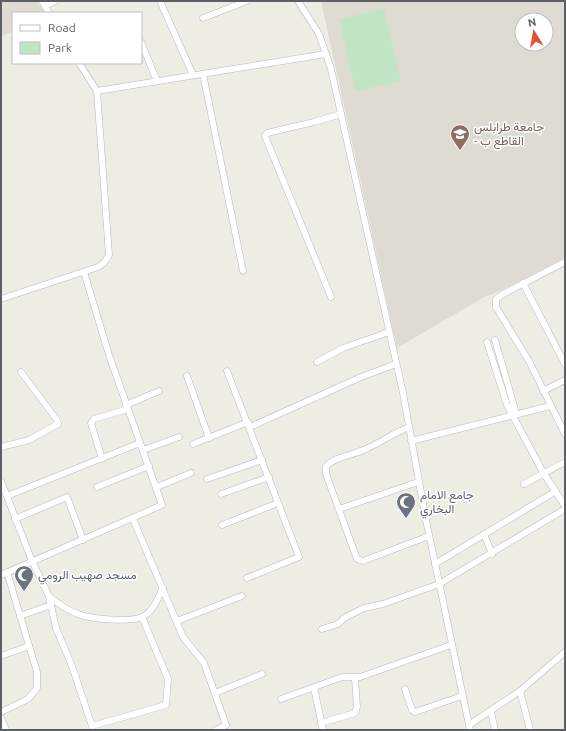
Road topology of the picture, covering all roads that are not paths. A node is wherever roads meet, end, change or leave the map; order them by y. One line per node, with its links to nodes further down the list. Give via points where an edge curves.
1 (55, 1): 5 (street)
2 (160, 1): 11 (street)
3 (247, 1): 6 (street)
4 (298, 1): 8 (street, via 319,34)
5 (44, 4)
6 (203, 18)
7 (142, 44): 12 (street)
8 (326, 54): 10 (street); 14 (street)
9 (81, 64): 13 (street)
10 (203, 74): 11 (street); 16 (street)
11 (193, 75): 12 (street)
12 (157, 81): 13 (street)
13 (97, 92): 17 (street, via 109,253 104,263)
14 (341, 114): 19 (street, via 267,133 265,136); 21 (street)
15 (565, 262): 18 (street)
16 (243, 271)
17 (84, 272): 20 (street); 34 (street)
18 (523, 283): 26 (street); 32 (street, via 496,299 496,307 529,361)
19 (331, 297)
20 (1, 299)
21 (389, 332): 24 (street, via 343,348); 25 (street)
22 (495, 340): 35 (street)
23 (487, 342): 35 (street, via 507,405)
24 (316, 362)
25 (396, 364): 38 (street); 39 (street)
26 (565, 364)
27 (227, 371): 38 (street)
28 (21, 372): 45 (street, via 58,424 30,440)
29 (187, 376): 42 (street)
30 (565, 380): 32 (street)
31 (159, 391): 34 (street)
32 (543, 391): 33 (street)
33 (550, 406): 35 (street); 37 (street)
34 (127, 407): 46 (street); 47 (street, via 94,419 91,423)
35 (515, 414): 43 (street); 52 (street)
36 (565, 419): 37 (street)
37 (559, 422): 40 (street)
38 (249, 425): 42 (street); 48 (street)
39 (409, 428): 43 (street); 65 (street, via 362,451 327,464 326,474)
40 (565, 434)
41 (179, 436): 46 (street)
42 (209, 438): 44 (street)
43 (411, 441): 56 (street)
44 (193, 444)
45 (1, 447)
46 (142, 447): 47 (street); 50 (street)
47 (102, 459): 62 (street)
48 (262, 460): 53 (street); 54 (street)
49 (565, 462): 52 (street)
50 (149, 466): 58 (street); 59 (street)
51 (191, 473): 59 (street)
52 (544, 474): 57 (street); 60 (street)
53 (269, 477): 61 (street); 63 (street)
54 (208, 479)
55 (1, 481): 62 (street)
56 (418, 482): 65 (street); 70 (street)
57 (524, 484)
58 (97, 487)
59 (157, 487): 67 (street, via 162,505)
60 (556, 491): 64 (street); 69 (street)
61 (221, 494)
62 (7, 496): 66 (street)
63 (278, 503): 68 (street); 76 (street, via 299,558)
64 (565, 507): 72 (street)
65 (339, 509): 70 (street, via 354,554 360,560)
66 (15, 519): 71 (street, via 66,497); 73 (street)
67 (133, 519): 71 (street); 78 (street)
68 (222, 525)
69 (484, 534): 72 (street); 74 (street)
70 (429, 536): 74 (street)
71 (83, 540): 73 (street)
72 (492, 554): 77 (street)
73 (32, 562): 75 (street); 79 (street)
74 (435, 564): 77 (street)
75 (4, 574): 82 (street)
76 (247, 578)
77 (439, 584): 85 (street, via 364,608 338,624); 86 (street)
78 (163, 588): 83 (street, via 154,606); 84 (street)
79 (49, 596): 81 (street); 83 (street, via 79,615 130,620)
80 (242, 596): 84 (street)
81 (51, 605): 82 (street); 83 (street, via 56,628 72,666 90,724 94,726 166,704 168,679)
82 (20, 616): 87 (street)
83 (142, 617)
84 (177, 621): 95 (street, via 183,637 204,663)
85 (322, 629)
86 (451, 644): 91 (street); 96 (street)
87 (29, 646): 89 (street); 98 (street, via 37,672 37,688 26,701)
88 (565, 652): 94 (street)
89 (1, 656)
90 (262, 674): 95 (street)
91 (355, 678): 92 (street, via 342,677); 101 (street, via 357,707 354,713)
92 (314, 688): 97 (street); 101 (street)
93 (405, 689): 96 (street, via 415,712)
94 (520, 691): 99 (street); 106 (street)
95 (215, 693): 104 (street, via 226,725)
96 (462, 696): 102 (street)
97 (281, 699)
98 (1, 712)
99 (491, 712): 102 (street); 105 (street)
100 (1, 718): 103 (street)
101 (322, 727)
102 (469, 727)
103 (6, 730)
104 (216, 730)
105 (495, 730)
106 (530, 730)

